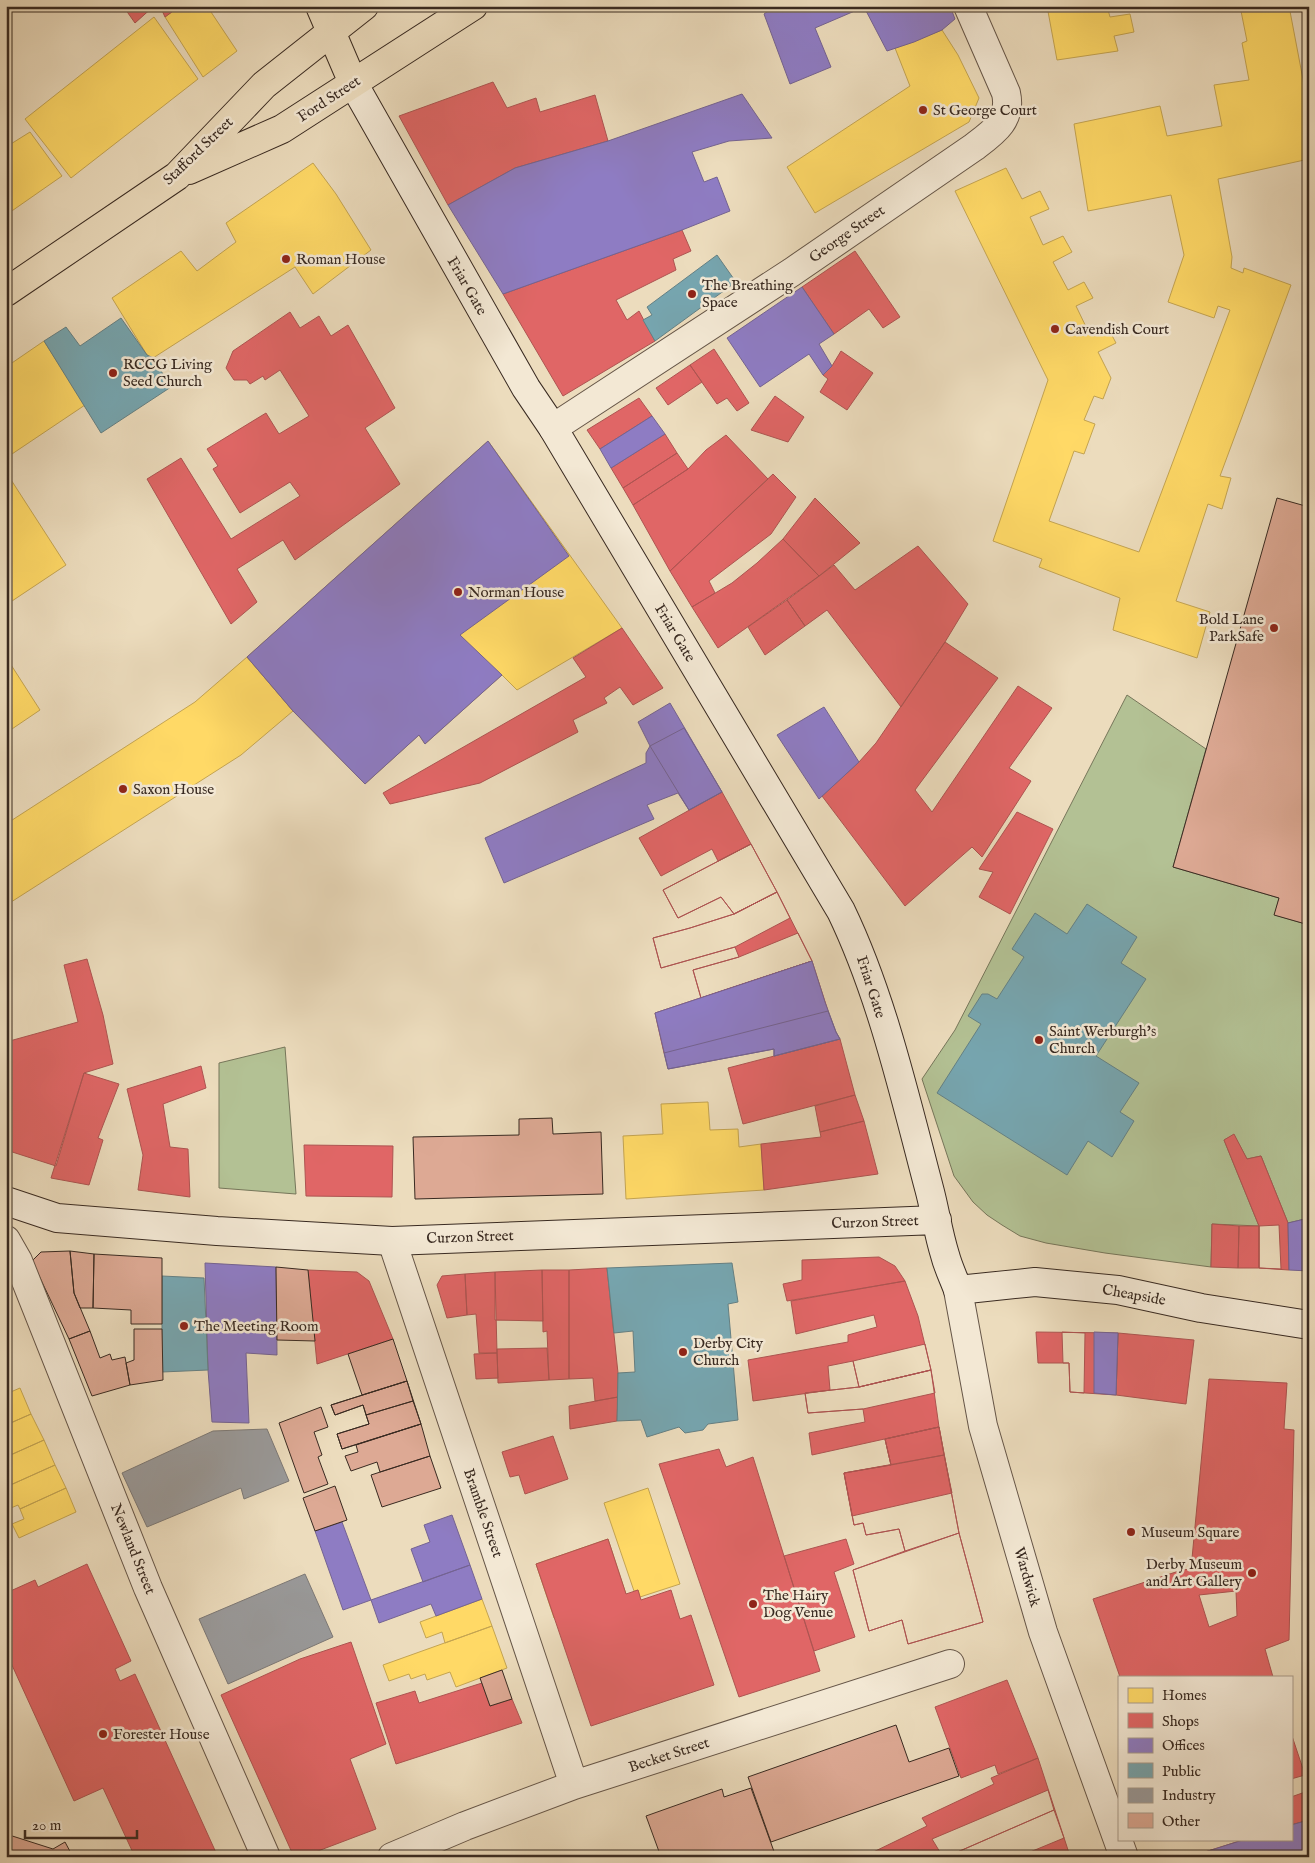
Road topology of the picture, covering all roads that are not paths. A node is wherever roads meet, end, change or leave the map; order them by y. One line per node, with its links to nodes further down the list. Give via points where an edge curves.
1 (320, 6): 5 (main road, Friar Gate)
2 (364, 6): 5 (main road)
3 (473, 6): 6 (main road, Ford Street)
4 (968, 6): 9 (street, George Street, via 1006,93 1007,113 1000,125 974,147 792,272)
5 (330, 32): 6 (main road, Friar Gate); 7 (main road, Stafford Street, via 264,85)
6 (353, 83): 7 (main road, Ford Street, via 282,129); 9 (street, Friar Gate, via 521,380)
7 (177, 176): 8 (main road, Stafford Street)
8 (6, 292)
9 (553, 428): 11 (street, Friar Gate, via 856,941 912,1122)
10 (6, 1201): 13 (street, Curzon Street, via 56,1218)
11 (938, 1220): 13 (street, Curzon Street); 14 (street, Friar Gate, via 945,1255)
12 (6, 1240): 18 (street, Newland Street, via 18,1261 148,1588)
13 (392, 1241): 17 (street, Bramble Street)
14 (958, 1290): 15 (street, Cheapside, via 1035,1282 1118,1290 1201,1308); 20 (street, Wardwick, via 983,1426 1044,1632)
15 (1309, 1325)
16 (950, 1664): 17 (street, Becket Street)
17 (574, 1785): 19 (street, Becket Street)
18 (266, 1857)
19 (392, 1857)
20 (1124, 1857)

